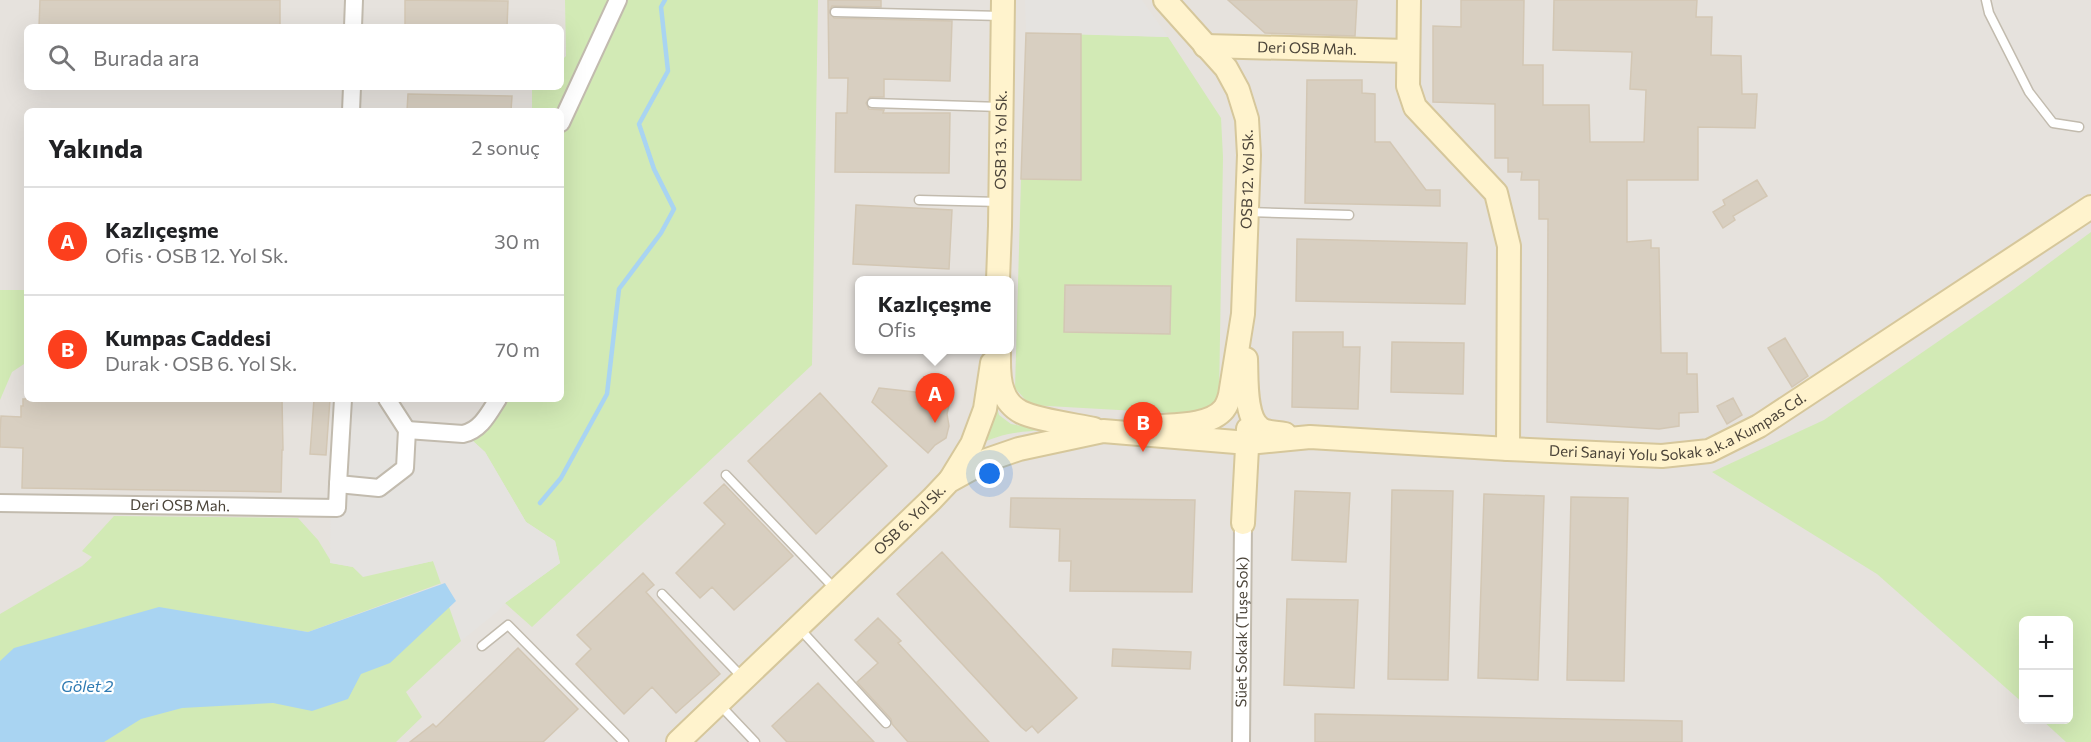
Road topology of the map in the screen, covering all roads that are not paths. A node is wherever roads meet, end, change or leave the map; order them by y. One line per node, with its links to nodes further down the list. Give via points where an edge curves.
1 (354, 0): 8 (street)
2 (618, 0): 15 (street)
3 (1164, 0): 9 (main road, OSB 12. Yol Sk.)
4 (1409, 0): 10 (main road)
5 (1986, 0): 16 (lane, via 2029,92 2053,123)
6 (1003, 8): 7 (lane); 14 (main road, OSB 13. Yol Sk.)
7 (834, 12)
8 (353, 24)
9 (1205, 46): 10 (main road, Deri OSB Mah.); 20 (main road, OSB 12. Yol Sk., via 1226,68 1247,119)
10 (1408, 51): 36 (main road, via 1408,86 1416,107 1496,193 1509,246)
11 (352, 90): 13 (street)
12 (872, 103): 14 (lane)
13 (351, 108)
14 (1002, 108): 18 (main road, OSB 13. Yol Sk.)
15 (564, 117)
16 (2079, 127)
17 (919, 200): 18 (lane)
18 (1000, 202): 22 (main road, OSB 13. Yol Sk.)
19 (2091, 207): 36 (main road, Deri Sanayi Yolu Sokak a.k.a Kumpas Cd., via 1759,426 1708,451 1662,456)
20 (1248, 212): 21 (lane); 23 (main road, OSB 12. Yol Sk.)
21 (1349, 216)
22 (998, 276)
23 (1242, 314): 29 (main road); 31 (main road, via 1230,395 1225,408 1216,416 1188,424)
24 (993, 354): 39 (main road, via 985,409 972,444)
25 (999, 354): 31 (main road, via 1003,392 1020,412)
26 (343, 402): 40 (street)
27 (389, 402): 30 (street)
28 (496, 402): 30 (street, via 470,433)
29 (1249, 410): 32 (main road, via 1254,423 1263,430); 35 (main road)
30 (407, 430): 40 (street, via 405,468 379,488)
31 (1103, 431): 33 (main road, OSB 6. Yol Sk.); 39 (main road, OSB 6. Yol Sk., via 1019,449 987,460)
32 (1310, 437): 34 (main road, Deri Sanayi Yolu Sokak a.k.a Kumpas Cd.); 36 (main road, Deri Sanayi Yolu Sokak a.k.a Kumpas Cd.)
33 (1206, 441): 35 (main road, Deri Sanayi Yolu Sokak a.k.a Kumpas Cd.); 42 (main road, via 1232,458)
34 (1270, 441): 35 (main road, Deri Sanayi Yolu Sokak a.k.a Kumpas Cd.); 37 (street, via 1251,453)
35 (1248, 443): 37 (main road)
36 (1508, 449)
37 (1247, 468): 42 (main road)
38 (726, 475): 43 (lane)
39 (949, 481): 43 (main road, OSB 6. Yol Sk.)
40 (338, 484): 41 (street, Deri OSB Mah., via 337,508)
41 (0, 503)
42 (1243, 523): 53 (street, Süet Sokak (Tuşe Sok))
43 (837, 590): 45 (main road, OSB 6. Yol Sk.)
44 (662, 594): 47 (lane)
45 (798, 627): 47 (main road, OSB 6. Yol Sk.); 49 (lane)
46 (482, 646): 50 (lane, via 508,625)
47 (744, 679): 48 (main road, OSB 6. Yol Sk.)
48 (718, 703): 51 (main road, OSB 6. Yol Sk.); 52 (lane)
49 (886, 723)
50 (624, 742)
51 (678, 742)
52 (755, 742)
53 (1241, 742)

